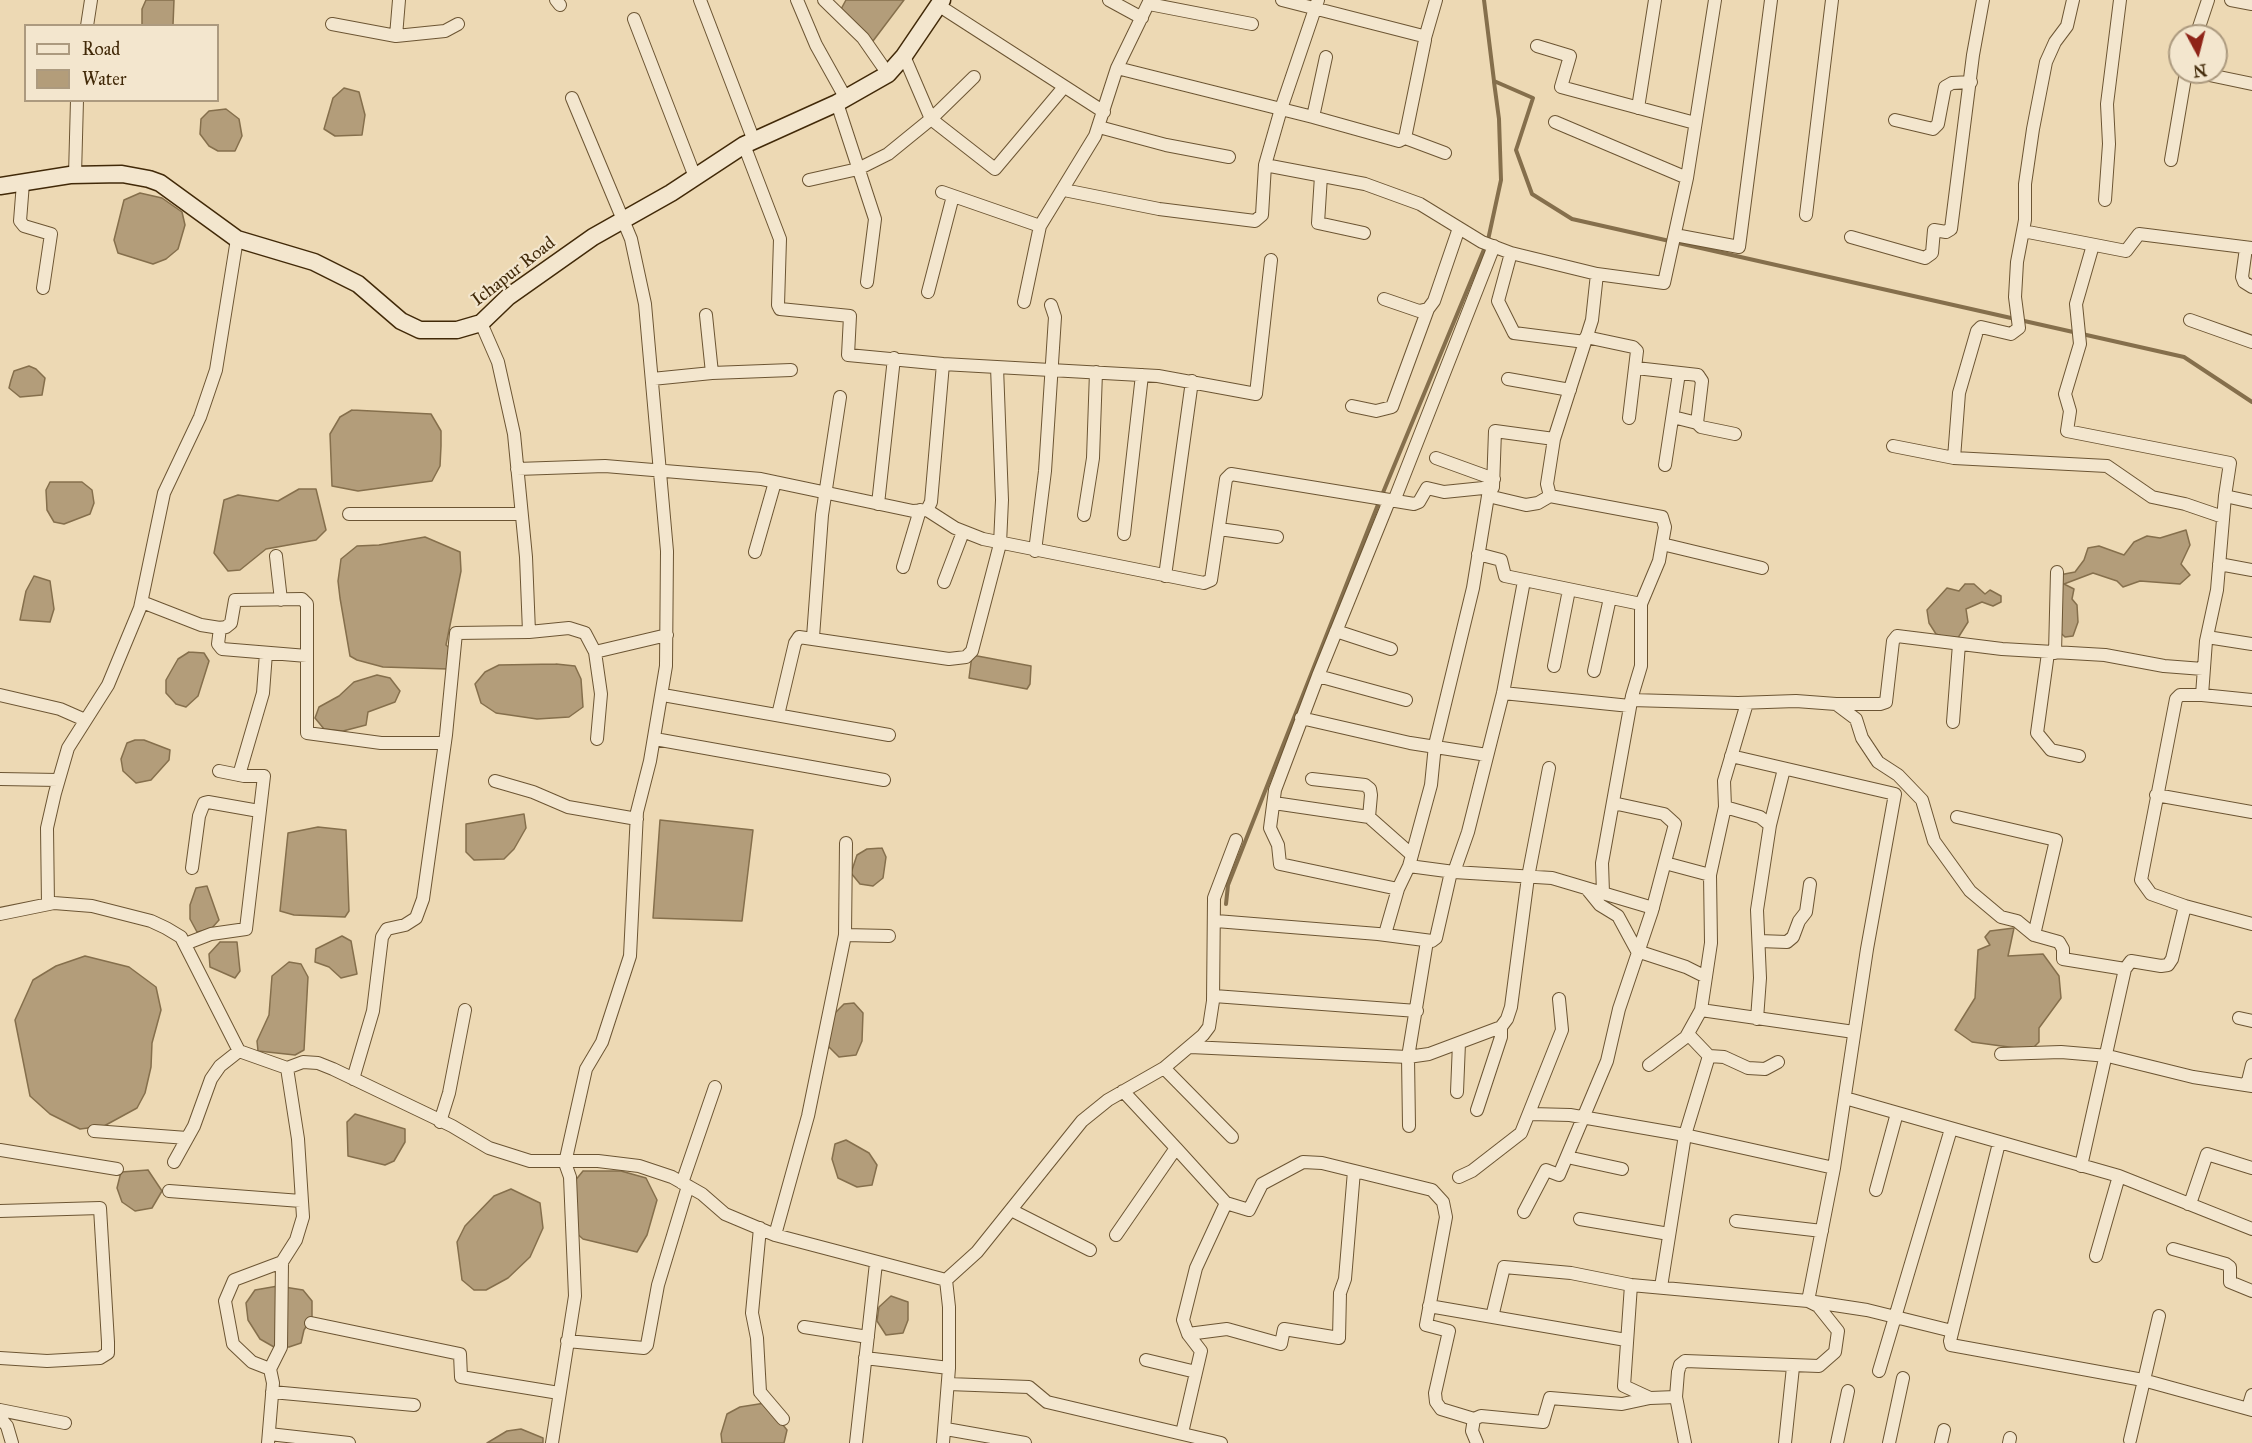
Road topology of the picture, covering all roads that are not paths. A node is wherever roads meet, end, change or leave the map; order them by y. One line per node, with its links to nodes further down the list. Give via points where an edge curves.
1 (91, 0): 24 (street)
2 (399, 0): 29 (street)
3 (700, 0): 55 (street)
4 (797, 0): 43 (street)
5 (824, 0): 35 (street, via 863,38)
6 (1109, 0): 22 (street)
7 (1282, 0): 21 (street)
8 (1436, 0): 30 (street)
9 (1655, 0): 45 (street)
10 (1715, 0): 52 (street)
11 (1771, 0): 78 (street, via 1739,247)
12 (1832, 0): 70 (street)
13 (1983, 0): 38 (street)
14 (2073, 0): 74 (street, via 2067,26 2050,51 2042,78 2025,184)
15 (2120, 0): 69 (street, via 2107,104 2109,144)
16 (2208, 0): 28 (street)
17 (2230, 0): 20 (street)
18 (1149, 2): 22 (street); 27 (street)
19 (940, 3): 32 (street, Ichapur Road); 41 (street)
20 (2252, 4)
21 (1317, 5): 30 (street); 46 (street)
22 (1142, 18): 34 (street)
23 (634, 19): 63 (street)
24 (87, 24)
25 (332, 24): 29 (street)
26 (458, 24): 29 (street, via 445,31)
27 (1252, 24)
28 (2200, 24)
29 (396, 36)
30 (1425, 38): 54 (street)
31 (1537, 46): 45 (street, via 1570,56 1561,87)
32 (904, 56): 35 (street, Ichapur Road); 49 (street)
33 (1326, 57): 48 (street)
34 (1117, 68): 46 (street); 47 (street)
35 (888, 74): 43 (street, Ichapur Road)
36 (974, 77): 49 (street)
37 (2228, 79): 40 (street)
38 (1971, 82): 50 (street, via 1945,87 1938,124 1933,129); 76 (street, via 1951,230 1934,231 1931,256 1925,258)
39 (2184, 84): 58 (street)
40 (2252, 84)
41 (1064, 87): 47 (street); 49 (street, via 995,169)
42 (572, 98): 71 (street)
43 (841, 100): 55 (street, Ichapur Road); 60 (street)
44 (77, 102): 61 (street)
45 (1638, 108): 52 (street)
46 (1281, 109): 48 (street); 59 (street)
47 (1104, 112): 53 (street)
48 (1313, 117): 54 (street, via 1400,141)
49 (931, 119): 60 (street, via 888,154)
50 (1895, 120)
51 (1555, 122): 64 (street)
52 (1695, 123): 64 (street)
53 (1099, 127): 57 (street); 68 (street)
54 (1405, 138): 56 (street)
55 (749, 143): 63 (street, Ichapur Road); 98 (street, via 780,239 780,309 850,316 848,355)
56 (1445, 153)
57 (1229, 157)
58 (2171, 160)
59 (1265, 165): 62 (street); 68 (street, via 1262,214 1255,221 1159,209)
60 (858, 169): 65 (street); 85 (street, via 874,219)
61 (75, 175): 66 (street, Ichapur Road); 77 (street, Ichapur Road, via 122,174 160,183)
62 (1321, 176): 73 (street, via 1365,184 1409,200); 75 (street, via 1318,223)
63 (695, 177): 71 (street, Ichapur Road)
64 (1687, 178): 78 (street)
65 (809, 180)
66 (23, 183): 67 (street, Ichapur Road); 87 (street, via 20,221 24,226 46,230 51,237)
67 (0, 186)
68 (1064, 190): 72 (street)
69 (2104, 200)
70 (1806, 215)
71 (622, 220): 95 (street, Ichapur Road, via 508,297); 109 (street, via 631,239 645,304)
72 (1040, 226): 88 (street, via 948,194); 90 (street)
73 (1460, 228): 79 (street); 92 (street)
74 (2023, 231): 80 (street); 121 (street, via 2015,297 2019,328 2011,334 1981,327 1977,331 1959,393)
75 (1364, 233)
76 (1851, 237)
77 (237, 239): 95 (street, Ichapur Road, via 323,267 358,284 400,321 420,330 457,330); 159 (street, via 216,370 200,417 164,493)
78 (1675, 240): 84 (street, via 1664,283)
79 (1488, 244): 82 (street); 130 (street)
80 (2093, 245): 81 (street, via 2126,251 2136,236 2143,234); 129 (street, via 2076,303 2080,344 2065,394 2070,411 2067,431 2230,463)
81 (2249, 248): 86 (street, via 2242,277)
82 (1511, 253): 84 (street); 96 (street, via 1498,301 1514,333)
83 (1271, 260): 110 (street, via 1256,394)
84 (1597, 274): 96 (street)
85 (867, 282)
86 (2252, 287)
87 (43, 288)
88 (927, 292)
89 (1384, 299): 92 (street, via 1419,311)
90 (1024, 302)
91 (1051, 305): 103 (street, via 1054,317)
92 (1428, 309): 113 (street, via 1392,408 1376,411)
93 (706, 315): 105 (street)
94 (2190, 320): 97 (street)
95 (481, 323): 123 (street, via 498,362 514,434)
96 (1586, 340): 101 (street, via 1634,347 1638,351); 111 (street)
97 (2252, 342)
98 (894, 358): 99 (street); 132 (street)
99 (942, 364): 100 (street); 133 (street, via 931,502)
100 (997, 367): 103 (street); 142 (street)
101 (1636, 368): 106 (street); 115 (street)
102 (791, 370): 105 (street)
103 (1050, 370): 104 (street); 144 (street, via 1045,471)
104 (1096, 372): 107 (street); 136 (street, via 1093,459)
105 (712, 373): 109 (street)
106 (1679, 373): 114 (street); 116 (street, via 1698,375 1702,381)
107 (1142, 375): 110 (street); 140 (street)
108 (1508, 379): 111 (street)
109 (652, 380): 124 (street)
110 (1192, 381): 153 (street)
111 (1570, 390): 118 (street)
112 (840, 397): 127 (street)
113 (1352, 406)
114 (1673, 417): 116 (street); 122 (street)
115 (1629, 418)
116 (1696, 423): 117 (street)
117 (1735, 434)
118 (1554, 439): 126 (street, via 1496,431); 128 (street, via 1547,484)
119 (1893, 446): 121 (street)
120 (1436, 458): 126 (street)
121 (1954, 458): 137 (street, via 2107,466 2152,497)
122 (1665, 465)
123 (517, 469): 124 (street, via 605,466); 135 (street)
124 (660, 470): 125 (street); 164 (street, via 667,551)
125 (775, 482): 127 (street); 145 (street)
126 (1492, 487): 128 (street, via 1526,505); 130 (street, via 1444,492 1428,488 1414,504); 146 (street)
127 (826, 493): 132 (street); 165 (street)
128 (1550, 496): 143 (street, via 1662,517)
129 (2225, 496): 131 (street); 137 (street)
130 (1385, 500): 138 (street, via 1231,474 1226,479); 162 (street)
131 (2252, 502)
132 (878, 504): 133 (street)
133 (923, 510): 139 (street); 149 (street)
134 (349, 514): 135 (street)
135 (521, 514): 163 (street)
136 (1084, 515)
137 (2223, 517): 148 (street)
138 (1219, 529): 141 (street); 153 (street, via 1209,583)
139 (963, 532): 142 (street); 155 (street)
140 (1124, 534)
141 (1277, 537)
142 (1000, 544): 144 (street); 165 (street, via 972,651 966,657 949,659)
143 (1662, 544): 150 (street); 160 (street)
144 (1035, 550): 153 (street)
145 (755, 552)
146 (1478, 554): 154 (street, via 1499,559 1505,576); 195 (street)
147 (276, 556): 158 (street)
148 (2219, 564): 151 (street); 166 (street)
149 (903, 567)
150 (1762, 568)
151 (2252, 570)
152 (2057, 572): 172 (street)
153 (1165, 576)
154 (1524, 581): 156 (street); 178 (street)
155 (944, 582)
156 (1569, 590): 157 (street); 174 (street)
157 (1610, 598): 160 (street); 176 (street)
158 (281, 600): 161 (street, via 236,600 231,623); 173 (street, via 306,602)
159 (142, 602): 161 (street, via 201,625); 189 (street, via 108,685)
160 (1641, 604): 184 (street, via 1641,666)
161 (220, 628): 171 (street, via 218,644 222,649)
162 (1336, 631): 169 (street); 177 (street)
163 (530, 632): 170 (street, via 579,629); 194 (street, via 456,633)
164 (667, 635): 170 (street); 180 (street)
165 (813, 637): 187 (street, via 799,637 795,643)
166 (2207, 637): 168 (street); 175 (street)
167 (1959, 644): 172 (street); 186 (street, via 1897,636 1893,641 1886,702); 190 (street)
168 (2252, 644)
169 (1391, 649)
170 (595, 652): 192 (street, via 601,694)
171 (266, 653): 173 (street); 202 (street, via 263,693)
172 (2051, 653): 175 (street); 198 (street, via 2037,733 2051,750)
173 (307, 656): 194 (street, via 308,733 381,743)
174 (1554, 666)
175 (2203, 669): 181 (street)
176 (1594, 671)
177 (1318, 676): 182 (street); 188 (street)
178 (1503, 693): 184 (street); 196 (street)
179 (0, 695): 189 (street, via 60,709)
180 (663, 695): 187 (street); 193 (street)
181 (2202, 695): 183 (street); 208 (street, via 2180,695 2176,699)
182 (1406, 700)
183 (2252, 700)
184 (1631, 703): 185 (street); 210 (street)
185 (1747, 703): 186 (street); 197 (street)
186 (1836, 704): 238 (street, via 1856,719 1862,738 1878,762 1898,775 1922,800 1934,841 1970,891 2001,917 2017,921)
187 (778, 716): 191 (street)
188 (1301, 718): 195 (street); 209 (street)
189 (85, 720): 205 (street, via 68,748)
190 (1953, 722)
191 (889, 735)
192 (597, 739)
193 (655, 739): 206 (street); 216 (street)
194 (445, 743): 267 (street, via 423,899 416,918 387,929 382,937 373,1011)
195 (1435, 745): 196 (street); 220 (street, via 1431,785)
196 (1487, 755): 223 (street, via 1468,832)
197 (1731, 756): 200 (street); 211 (street, via 1724,781)
198 (2079, 756)
199 (1549, 768): 225 (street)
200 (1785, 768): 217 (street); 253 (street, via 1895,794)
201 (219, 771): 202 (street)
202 (239, 775): 212 (street, via 264,776)
203 (0, 779): 205 (street)
204 (1312, 779): 214 (street, via 1365,785 1371,795)
205 (58, 780): 230 (street, via 47,828)
206 (884, 780)
207 (495, 781): 216 (street, via 568,807)
208 (2156, 795): 213 (street); 231 (street, via 2141,880 2151,894)
209 (1274, 803): 214 (street); 228 (street, via 1270,828 1278,845 1280,864)
210 (1613, 803): 221 (street, via 1671,819 1675,824); 229 (street, via 1602,863)
211 (1725, 807): 217 (street, via 1760,817); 224 (street)
212 (259, 811): 222 (street, via 204,803); 242 (street, via 246,930 212,934)
213 (2252, 812)
214 (1369, 817): 220 (street)
215 (1957, 817): 238 (street, via 2056,840)
216 (637, 819): 289 (street, via 630,956 602,1042 586,1069)
217 (1770, 825): 241 (street, via 1757,910)
218 (1236, 840): 234 (street, via 1214,898)
219 (846, 843): 237 (street)
220 (1410, 860): 223 (street); 228 (street)
221 (1665, 863): 224 (street); 232 (street)
222 (192, 868)
223 (1452, 872): 225 (street); 240 (street, via 1436,938)
224 (1710, 874): 245 (street, via 1711,943)
225 (1528, 877): 227 (street, via 1552,878); 252 (street, via 1511,1007)
226 (1810, 884): 241 (street, via 1806,912 1793,938 1787,942)
227 (1587, 889): 229 (street); 243 (street, via 1600,905 1618,916)
228 (1398, 890): 236 (street)
229 (1603, 893): 232 (street)
230 (48, 904): 233 (street); 242 (street, via 92,906 151,921 181,937)
231 (2185, 906): 235 (street); 244 (street, via 2168,964 2131,961)
232 (1653, 908): 243 (street)
233 (0, 914)
234 (1216, 921): 236 (street); 246 (street)
235 (2252, 924)
236 (1385, 934): 240 (street)
237 (845, 935): 239 (street); 313 (street, via 808,1116)
238 (2034, 935): 244 (street, via 2059,942 2062,959)
239 (889, 936)
240 (1427, 941): 250 (street)
241 (1759, 941): 251 (street)
242 (185, 944): 257 (street)
243 (1637, 951): 245 (street); 276 (street, via 1607,1061)
244 (2125, 969): 260 (street)
245 (1706, 977): 249 (street)
246 (1214, 996): 250 (street); 256 (street, via 1209,1027)
247 (1559, 999): 275 (street, via 1562,1030)
248 (465, 1010): 277 (street)
249 (1701, 1010): 251 (street); 254 (street)
250 (1417, 1011): 261 (street)
251 (1757, 1019): 253 (street)
252 (1501, 1027): 255 (street); 273 (street)
253 (1854, 1032): 272 (street)
254 (1688, 1034): 259 (street); 263 (street)
255 (1459, 1043): 261 (street); 271 (street)
256 (1190, 1047): 261 (street); 266 (street)
257 (239, 1051): 265 (street); 283 (street, via 211,1079)
258 (2001, 1054): 260 (street, via 2061,1052)
259 (1709, 1056): 262 (street, via 1765,1070); 281 (street)
260 (2108, 1056): 268 (street); 290 (street)
261 (1408, 1057): 278 (street)
262 (1779, 1062)
263 (1649, 1065)
264 (2252, 1065): 268 (street)
265 (286, 1068): 267 (street, via 303,1062 318,1063); 301 (street, via 298,1139)
266 (1164, 1068): 270 (street); 282 (street)
267 (353, 1079): 277 (street)
268 (2249, 1086)
269 (716, 1088): 298 (street)
270 (1123, 1091): 285 (street); 305 (street, via 1082,1121)
271 (1457, 1092)
272 (1845, 1098): 274 (street); 292 (street)
273 (1478, 1110)
274 (1897, 1113): 279 (street); 299 (street)
275 (1531, 1114): 276 (street); 297 (street, via 1511,1142)
276 (1584, 1117): 281 (street); 287 (street)
277 (440, 1122): 289 (street, via 489,1148 530,1161)
278 (1408, 1126)
279 (1951, 1129): 284 (street); 328 (street)
280 (94, 1131): 283 (street)
281 (1685, 1135): 292 (street); 312 (street)
282 (1232, 1137)
283 (187, 1138): 288 (street)
284 (1999, 1143): 290 (street); 331 (street)
285 (1176, 1148): 302 (street); 314 (street)
286 (0, 1150): 291 (street)
287 (1567, 1157): 294 (street); 306 (street, via 1560,1175 1546,1170)
288 (174, 1162)
289 (566, 1163): 298 (street, via 598,1161 639,1166); 335 (street, via 575,1265 575,1296)
290 (2081, 1166): 296 (street)
291 (117, 1168)
292 (1834, 1168): 311 (street)
293 (2252, 1168): 303 (street, via 2207,1154)
294 (1622, 1169)
295 (1354, 1171): 302 (street, via 1303,1162 1262,1184 1249,1210); 325 (street, via 1432,1190 1443,1202 1446,1217); 332 (street, via 1345,1279 1340,1293 1339,1338 1284,1329 1281,1344 1227,1329)
296 (2119, 1176): 303 (street); 317 (street)
297 (1459, 1178)
298 (685, 1184): 309 (street, via 725,1214); 335 (street, via 658,1285 647,1346)
299 (1876, 1190)
300 (169, 1191): 301 (street)
301 (301, 1201): 318 (street, via 303,1217 296,1240)
302 (1226, 1203): 332 (street, via 1196,1268 1183,1320)
303 (2188, 1204): 310 (street)
304 (0, 1210): 336 (street, via 100,1208 108,1353 100,1358 47,1361)
305 (1011, 1210): 316 (street); 320 (street, via 977,1252)
306 (1524, 1212)
307 (1580, 1220): 312 (street)
308 (1737, 1221): 311 (street)
309 (760, 1227): 313 (street); 357 (street, via 752,1313 760,1392)
310 (2252, 1229)
311 (1822, 1232): 324 (street)
312 (1669, 1234): 322 (street)
313 (775, 1235): 319 (street)
314 (1116, 1235)
315 (2173, 1249): 323 (street, via 2226,1264 2230,1267 2230,1282)
316 (1089, 1250)
317 (2096, 1256)
318 (282, 1262): 341 (street, via 281,1347); 341 (street, via 234,1280 225,1300 233,1344 252,1362)
319 (876, 1263): 320 (street); 333 (street)
320 (946, 1280): 340 (street)
321 (1631, 1285): 322 (street); 327 (street, via 1571,1273 1503,1267); 334 (street)
322 (1660, 1287): 324 (street)
323 (2252, 1291)
324 (1808, 1301): 328 (street); 339 (street, via 1818,1306 1838,1330 1834,1352 1819,1366)
325 (1429, 1306): 327 (street); 358 (street, via 1426,1325 1449,1331 1436,1402 1441,1409)
326 (2159, 1316): 345 (street)
327 (1492, 1317): 334 (street)
328 (1895, 1317): 331 (street); 342 (street)
329 (311, 1323): 349 (street, via 460,1354 461,1377)
330 (804, 1327): 333 (street)
331 (1952, 1331): 345 (street, via 1951,1345)
332 (1188, 1334): 343 (street, via 1201,1351)
333 (868, 1337): 337 (street)
334 (1626, 1340): 352 (street, via 1624,1386)
335 (567, 1341): 349 (street)
336 (0, 1358)
337 (865, 1358): 340 (street); 368 (street)
338 (1146, 1360): 343 (street)
339 (1793, 1367): 351 (street, via 1685,1361 1678,1372); 374 (street)
340 (949, 1368): 346 (street)
341 (270, 1369): 348 (street)
342 (1879, 1371)
343 (1196, 1372): 362 (street)
344 (1903, 1378): 376 (street)
345 (2143, 1380): 354 (street); 364 (street)
346 (948, 1384): 360 (street); 362 (street, via 1029,1388 1047,1402)
347 (1848, 1391): 375 (street)
348 (272, 1392): 353 (street); 363 (street)
349 (559, 1393): 367 (street)
350 (2252, 1395): 354 (street)
351 (1676, 1397): 352 (street); 373 (street)
352 (1650, 1398): 358 (street, via 1622,1404 1550,1398 1543,1422 1481,1416)
353 (414, 1405)
354 (2250, 1409)
355 (0, 1410): 359 (street)
356 (0, 1418): 365 (street)
357 (783, 1419)
358 (1474, 1419): 372 (street, via 1472,1431)
359 (65, 1423)
360 (946, 1428): 369 (street); 370 (street)
361 (1944, 1430): 377 (street)
362 (1182, 1434): 371 (street)
363 (268, 1439): 366 (street)
364 (2130, 1440)
365 (12, 1443)
366 (349, 1443)
367 (552, 1443)
368 (856, 1443)
369 (943, 1443)
370 (1025, 1443)
371 (1221, 1443)
372 (1478, 1443)
373 (1685, 1443)
374 (1785, 1443)
375 (1837, 1443)
376 (1889, 1443)
377 (1941, 1443)

